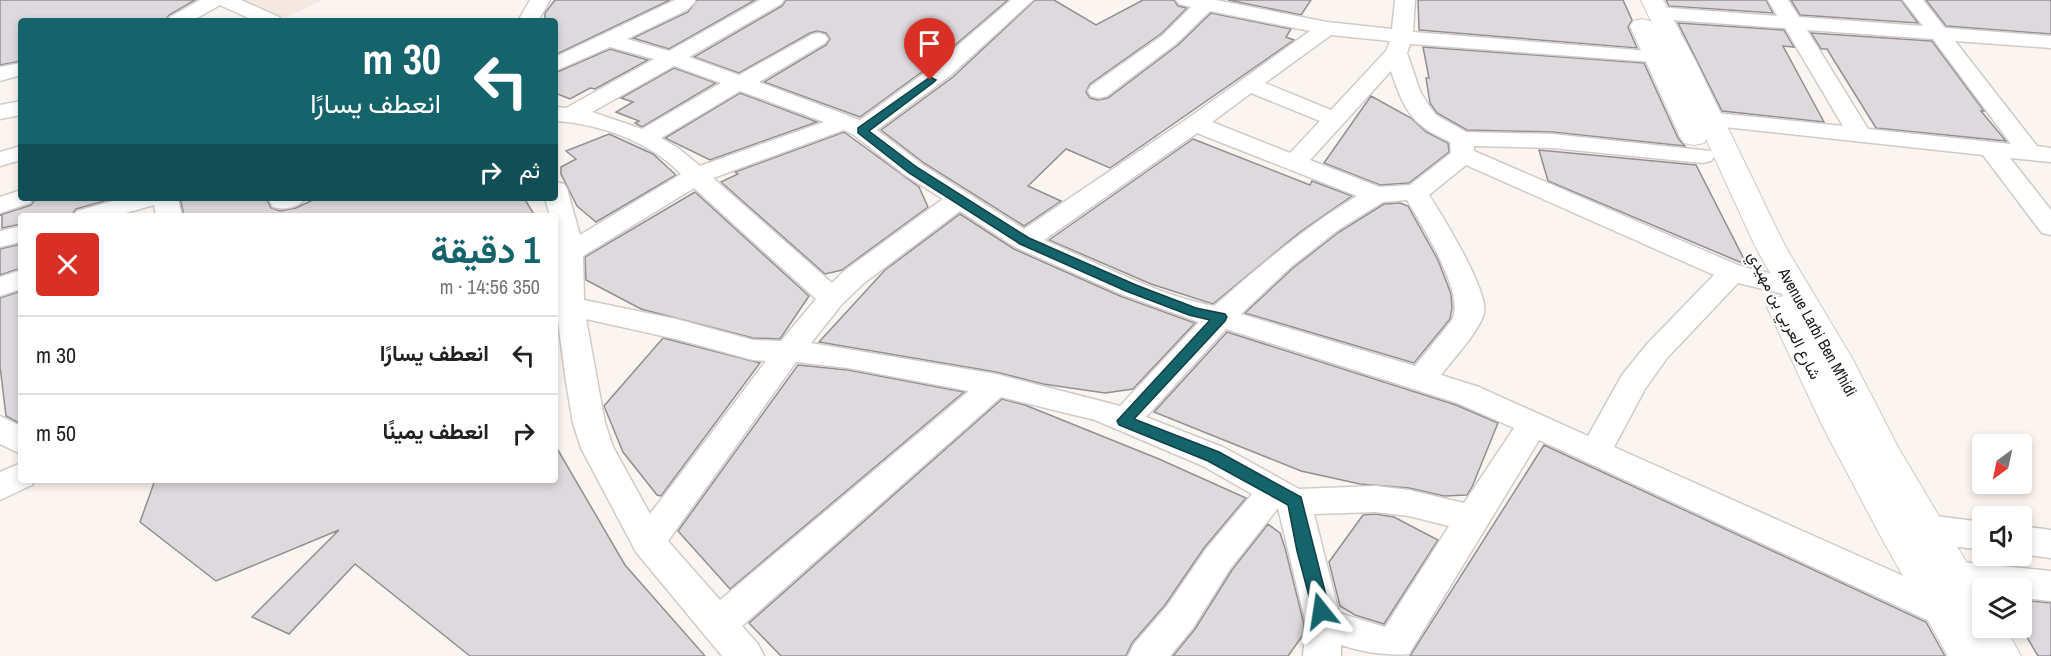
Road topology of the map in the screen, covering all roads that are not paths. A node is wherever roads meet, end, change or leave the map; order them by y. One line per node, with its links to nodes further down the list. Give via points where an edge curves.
1 (214, 0): 12 (street)
2 (225, 0): 13 (street)
3 (540, 0): 14 (street)
4 (685, 0): 19 (street, via 680,6)
5 (774, 0): 23 (street)
6 (1023, 0): 37 (street, via 943,70)
7 (1405, 0): 21 (street)
8 (1778, 0): 15 (street)
9 (1913, 0): 17 (street)
10 (1196, 2): 16 (street); 30 (street, via 1170,39)
11 (1647, 4): 15 (street); 22 (main road, شارع العربي بن مهيدي); 34 (main road, Avenue Larbi Ben M'hidi)
12 (182, 18)
13 (265, 18)
14 (530, 18)
15 (1792, 23): 17 (street); 38 (street)
16 (1327, 28): 21 (street); 29 (street)
17 (1940, 33): 20 (street); 43 (street)
18 (818, 39): 28 (street)
19 (608, 40): 23 (street); 25 (street)
20 (2041, 41): 24 (street)
21 (1399, 45): 22 (street); 35 (street); 40 (street, via 1409,91 1419,109)
22 (1655, 56): 34 (main road, شارع العربي بن مهيدي)
23 (672, 58): 28 (street); 33 (street)
24 (2051, 63)
25 (558, 64)
26 (18, 70): 27 (street)
27 (0, 74)
28 (741, 82): 37 (street); 39 (street)
29 (1250, 84): 35 (street); 36 (street)
30 (1099, 91)
31 (18, 109): 32 (street)
32 (0, 112)
33 (563, 115): 39 (street)
34 (1698, 118): 38 (street); 44 (main road, شارع العربي بن مهيدي); 63 (main road, Avenue Larbi Ben M'hidi, via 1770,246)
35 (1334, 119): 46 (street)
36 (1195, 124): 46 (street); 59 (street)
37 (854, 126): 47 (street); 52 (street)
38 (1860, 135): 41 (street)
39 (644, 138): 47 (street, via 677,157)
40 (1462, 147): 44 (street, via 1499,138); 48 (street, via 1425,187); 60 (street)
41 (1991, 149): 43 (street); 56 (street)
42 (18, 154): 45 (street)
43 (2041, 154)
44 (1703, 156): 63 (main road, شارع العربي بن مهيدي, via 1739,228)
45 (0, 159)
46 (1295, 162): 49 (street)
47 (696, 176): 62 (street); 65 (street)
48 (1415, 192): 49 (street); 68 (street, via 1449,250 1471,306 1467,318)
49 (1377, 195): 66 (street, via 1329,224)
50 (18, 199): 54 (street)
51 (558, 200): 62 (street, via 565,224)
52 (958, 200): 59 (street); 65 (street, via 854,277)
53 (140, 201): 55 (street)
54 (0, 205)
55 (97, 213)
56 (2051, 226)
57 (18, 235): 58 (street)
58 (0, 239)
59 (1024, 241): 66 (street, via 1131,288 1194,312)
60 (1732, 273): 63 (street); 74 (street, via 1657,351 1633,383)
61 (18, 280): 64 (street)
62 (566, 281): 67 (street, via 676,329 753,350); 82 (street, via 584,399 595,440)
63 (1784, 286): 79 (main road, شارع العربي بن مهيدي)
64 (0, 287)
65 (832, 298): 67 (street)
66 (1220, 317): 68 (street); 70 (street)
67 (788, 352): 69 (street, via 848,358); 82 (street)
68 (1422, 379): 71 (street)
69 (996, 385): 70 (street, via 1102,411); 89 (street)
70 (1124, 421): 77 (street, via 1214,457)
71 (1533, 424): 74 (street); 78 (street)
72 (0, 428): 73 (street)
73 (18, 440)
74 (1594, 452): 87 (street)
75 (18, 478): 76 (street)
76 (0, 487)
77 (1284, 496): 78 (street, via 1375,499); 91 (street, via 1305,551); 93 (street, via 1218,559 1180,617)
78 (1472, 518): 91 (street, via 1396,642)
79 (1910, 527): 80 (street); 84 (main road); 87 (main road, شارع العربي بن مهيدي)
80 (1972, 535)
81 (2032, 541): 83 (street)
82 (648, 542): 89 (street)
83 (2051, 544)
84 (1952, 576): 85 (street); 86 (main road)
85 (2051, 586)
86 (1972, 610)
87 (1946, 612): 88 (street); 94 (main road, شارع العربي بن مهيدي)
88 (1972, 622)
89 (718, 624): 92 (street)
90 (1989, 638): 95 (main road)
91 (1323, 640)
92 (745, 656)
93 (1147, 656)
94 (1971, 656)
95 (1999, 656)

